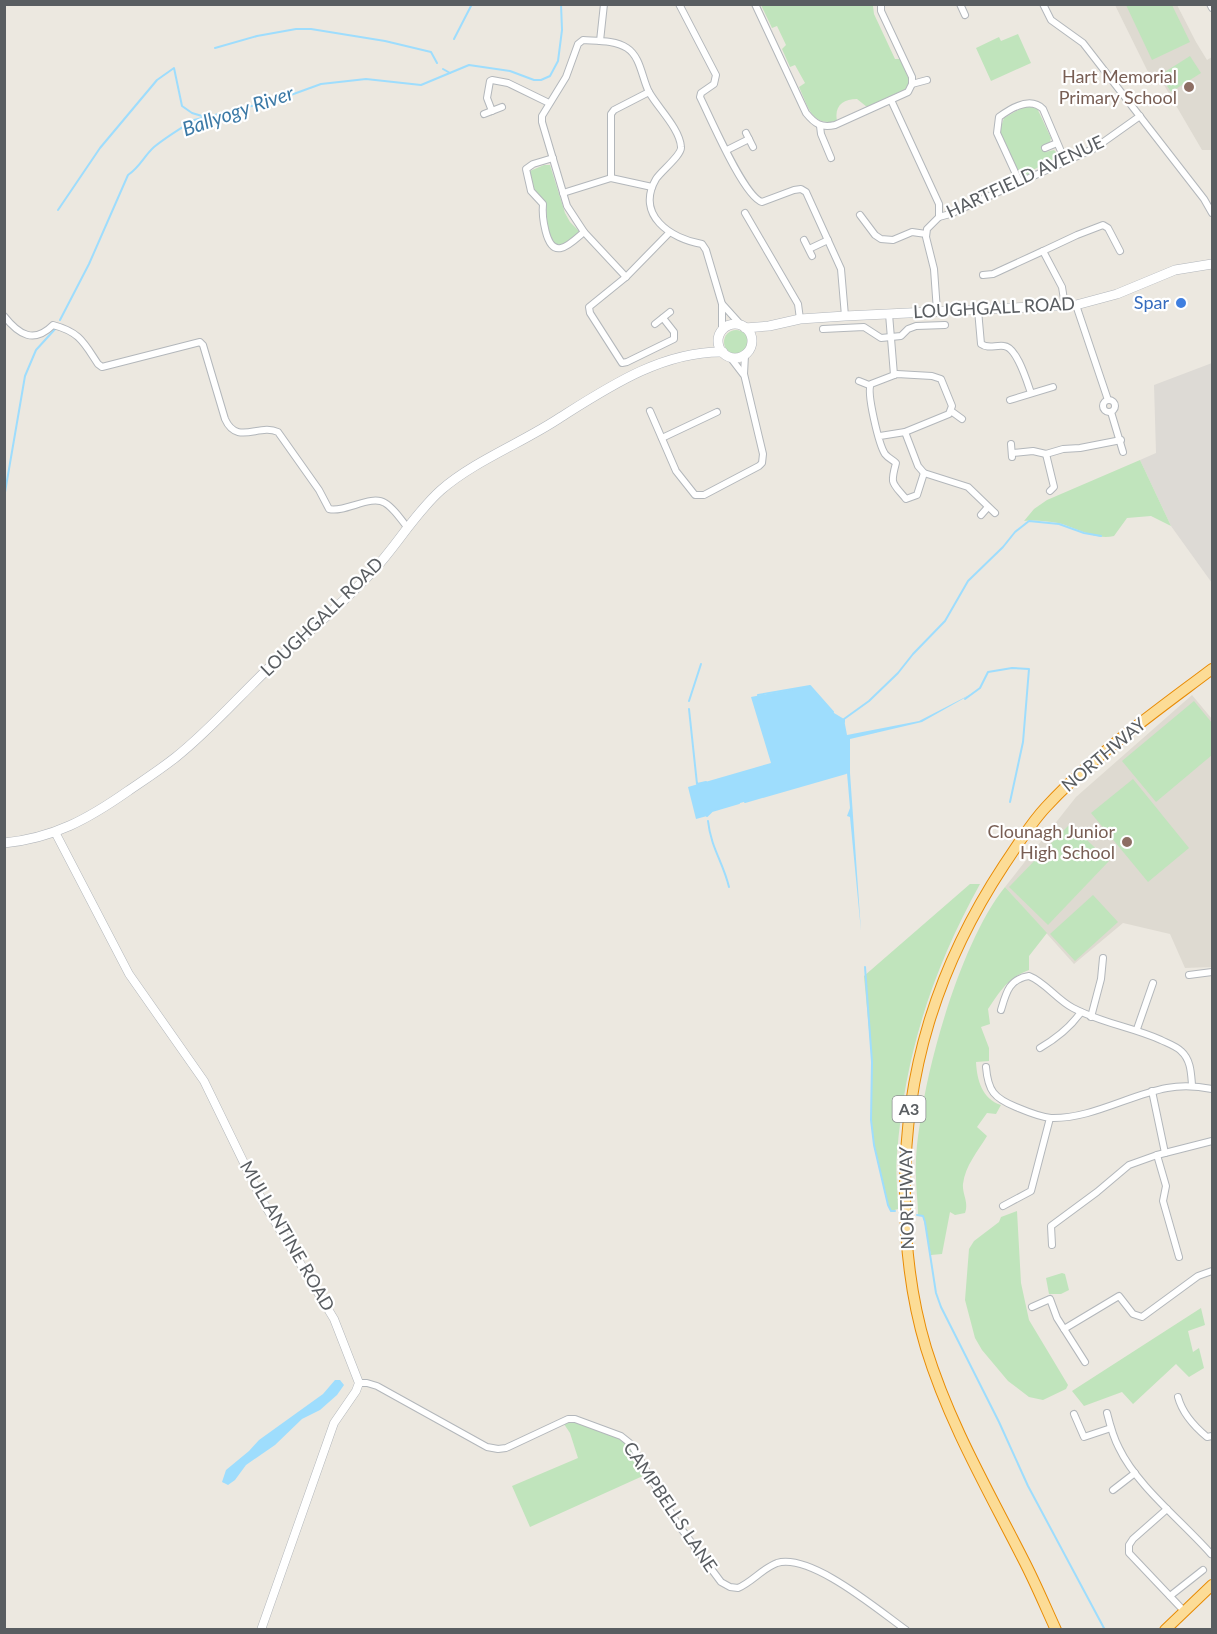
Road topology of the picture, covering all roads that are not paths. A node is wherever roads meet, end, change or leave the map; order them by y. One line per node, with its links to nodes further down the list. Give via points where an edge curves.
1 (604, 4): 8 (street)
2 (679, 4): 21 (street, via 716,75 714,84 700,96)
3 (755, 4): 18 (street, via 806,114)
4 (881, 4): 10 (street)
5 (960, 4): 7 (street)
6 (1043, 4): 17 (street, via 1051,20 1083,44)
7 (965, 15)
8 (600, 41): 11 (street, via 631,51); 13 (street, via 580,41 566,77)
9 (927, 80): 10 (street)
10 (912, 84): 12 (street, via 908,92)
11 (649, 92): 24 (street, via 611,114); 26 (street, via 670,123 681,149)
12 (891, 100): 18 (street, via 835,125); 31 (street, via 939,204)
13 (549, 103): 15 (street, via 508,83 492,80 487,93); 22 (street, via 542,119)
14 (502, 107): 15 (street)
15 (492, 111): 16 (street)
16 (484, 114)
17 (1140, 116): 25 (street, HARTFIELD AVENUE, via 1095,148); 29 (street)
18 (820, 126): 23 (street)
19 (753, 147): 21 (street, via 748,136)
20 (1045, 148): 25 (street, via 1059,146 1043,109 1034,102 999,117 997,133)
21 (727, 150): 36 (street, via 758,201 794,190 806,192)
22 (553, 158): 27 (street); 32 (street, via 526,169 531,191 543,204 543,225 552,245 560,249)
23 (831, 158)
24 (611, 178): 26 (street); 27 (street)
25 (1020, 183): 31 (street, HARTFIELD AVENUE)
26 (652, 187): 33 (street, via 652,210)
27 (563, 193): 32 (street)
28 (745, 213): 54 (street, via 798,304)
29 (1212, 213)
30 (860, 215): 34 (street, via 880,239 893,240 912,232)
31 (939, 217): 34 (street)
32 (584, 232): 43 (street)
33 (669, 233): 43 (street); 44 (street, via 702,244)
34 (926, 234): 48 (street)
35 (804, 240): 37 (street)
36 (828, 240): 37 (street); 52 (street, via 841,269)
37 (809, 249): 40 (street)
38 (1043, 251): 39 (street, via 1103,225); 42 (street); 46 (street, via 1062,287)
39 (1120, 251)
40 (812, 256)
41 (1212, 264): 45 (main road, LOUGHGALL ROAD, via 1176,270)
42 (983, 275)
43 (626, 276): 53 (street, via 590,307 590,314 619,361 627,362 672,341 674,332)
44 (722, 304): 58 (street); 60 (street)
45 (1076, 305): 46 (main road, LOUGHGALL ROAD); 80 (street, via 1108,400 1115,403 1112,412)
46 (1065, 306): 47 (main road, LOUGHGALL ROAD)
47 (978, 310): 48 (main road, LOUGHGALL ROAD); 71 (street, via 981,344 1012,350)
48 (938, 311): 50 (main road, LOUGHGALL ROAD)
49 (670, 312): 53 (street)
50 (888, 314): 52 (main road, LOUGHGALL ROAD); 61 (street)
51 (4, 316): 89 (street, via 28,336 44,334 53,325 76,336 102,367 200,342 230,428 239,432 278,432 329,509 381,501)
52 (845, 316): 54 (main road, LOUGHGALL ROAD)
53 (663, 318): 55 (street)
54 (800, 319): 57 (main road, LOUGHGALL ROAD)
55 (655, 324)
56 (945, 325): 61 (street, via 916,326)
57 (769, 326): 58 (main road, LOUGHGALL ROAD); 62 (main road)
58 (743, 327): 60 (main road, via 730,325); 62 (main road)
59 (823, 329): 61 (street, via 864,327 881,338)
60 (721, 334): 63 (main road, LOUGHGALL ROAD); 64 (main road, via 720,347)
61 (890, 338): 67 (street)
62 (752, 342): 65 (main road)
63 (699, 352): 64 (main road, LOUGHGALL ROAD); 89 (main road, LOUGHGALL ROAD, via 625,379 467,471 434,497)
64 (726, 354): 65 (main road); 66 (street)
65 (744, 355): 66 (street)
66 (744, 374): 79 (street, via 764,453 759,466 704,495 695,495 676,471)
67 (894, 375): 69 (street); 74 (street, via 941,379)
68 (859, 381): 69 (street)
69 (869, 385): 78 (street)
70 (1053, 387): 71 (street)
71 (1031, 393): 72 (street)
72 (1010, 399)
73 (650, 411): 79 (street)
74 (951, 411): 76 (street); 77 (street)
75 (717, 412): 79 (street)
76 (962, 419)
77 (904, 432): 78 (street); 84 (street)
78 (880, 436): 84 (street, via 884,453 896,463 892,481 905,502 917,495)
79 (662, 438)
80 (1121, 440): 82 (street); 83 (street)
81 (1011, 444): 83 (street, via 1012,455 1033,451)
82 (1123, 452)
83 (1046, 454): 85 (street, via 1054,487)
84 (924, 473): 86 (street, via 968,488)
85 (1050, 491)
86 (988, 507): 87 (street); 88 (street)
87 (995, 513)
88 (981, 515)
89 (408, 528): 91 (main road, LOUGHGALL ROAD, via 369,576 177,756 98,811)
90 (1212, 669): 135 (highway, NORTHWAY / A3, via 1073,779 1030,826 985,896 948,969 924,1035 912,1091 905,1169 907,1245 926,1346 956,1427)
91 (55, 832): 92 (main road, LOUGHGALL ROAD); 116 (street, MULLANTINE ROAD, via 129,974 204,1081 263,1202 334,1319)
92 (4, 843)
93 (1103, 958): 99 (street)
94 (1212, 972): 95 (street)
95 (1193, 977)
96 (1153, 983): 100 (street)
97 (1001, 1010): 98 (street, via 1013,982 1029,976)
98 (1082, 1012): 99 (street); 101 (street, via 1057,1038)
99 (1091, 1017): 100 (street)
100 (1137, 1029): 103 (street, via 1182,1051 1191,1067)
101 (1040, 1048)
102 (986, 1067): 106 (street, via 993,1093 1006,1103)
103 (1192, 1085): 104 (street); 105 (street)
104 (1212, 1089)
105 (1152, 1091): 106 (street, via 1078,1114); 108 (street)
106 (1050, 1118): 109 (street, via 1031,1191)
107 (1212, 1142): 108 (street)
108 (1161, 1154): 110 (street, via 1129,1165 1051,1226); 111 (street, via 1166,1186 1163,1202)
109 (1003, 1206)
110 (1052, 1245)
111 (1179, 1257)
112 (1212, 1271): 114 (street, via 1198,1276 1142,1317 1132,1314 1119,1296)
113 (1032, 1307): 114 (street, via 1050,1299)
114 (1064, 1329): 115 (street)
115 (1086, 1362)
116 (359, 1383): 133 (street, via 334,1423); 134 (street, CAMPBELLS LANE, via 377,1386 494,1449 510,1447 572,1419 621,1436 631,1444 677,1523 721,1582 738,1588 776,1564 804,1564)
117 (1178, 1397): 121 (street, via 1201,1432)
118 (1107, 1413): 120 (street)
119 (1074, 1414): 120 (street, via 1084,1437)
120 (1111, 1428): 122 (street, via 1119,1449)
121 (1212, 1436)
122 (1136, 1473): 123 (street); 124 (street)
123 (1113, 1490)
124 (1167, 1509): 126 (street); 130 (street, via 1133,1539 1129,1553)
125 (1207, 1537): 126 (street)
126 (1202, 1542): 127 (street)
127 (1211, 1554)
128 (1203, 1570): 130 (street)
129 (1212, 1585): 131 (highway)
130 (1170, 1596): 131 (street)
131 (1184, 1611): 132 (highway)
132 (1172, 1627)
133 (261, 1629)
134 (906, 1629)
135 (1056, 1629)

